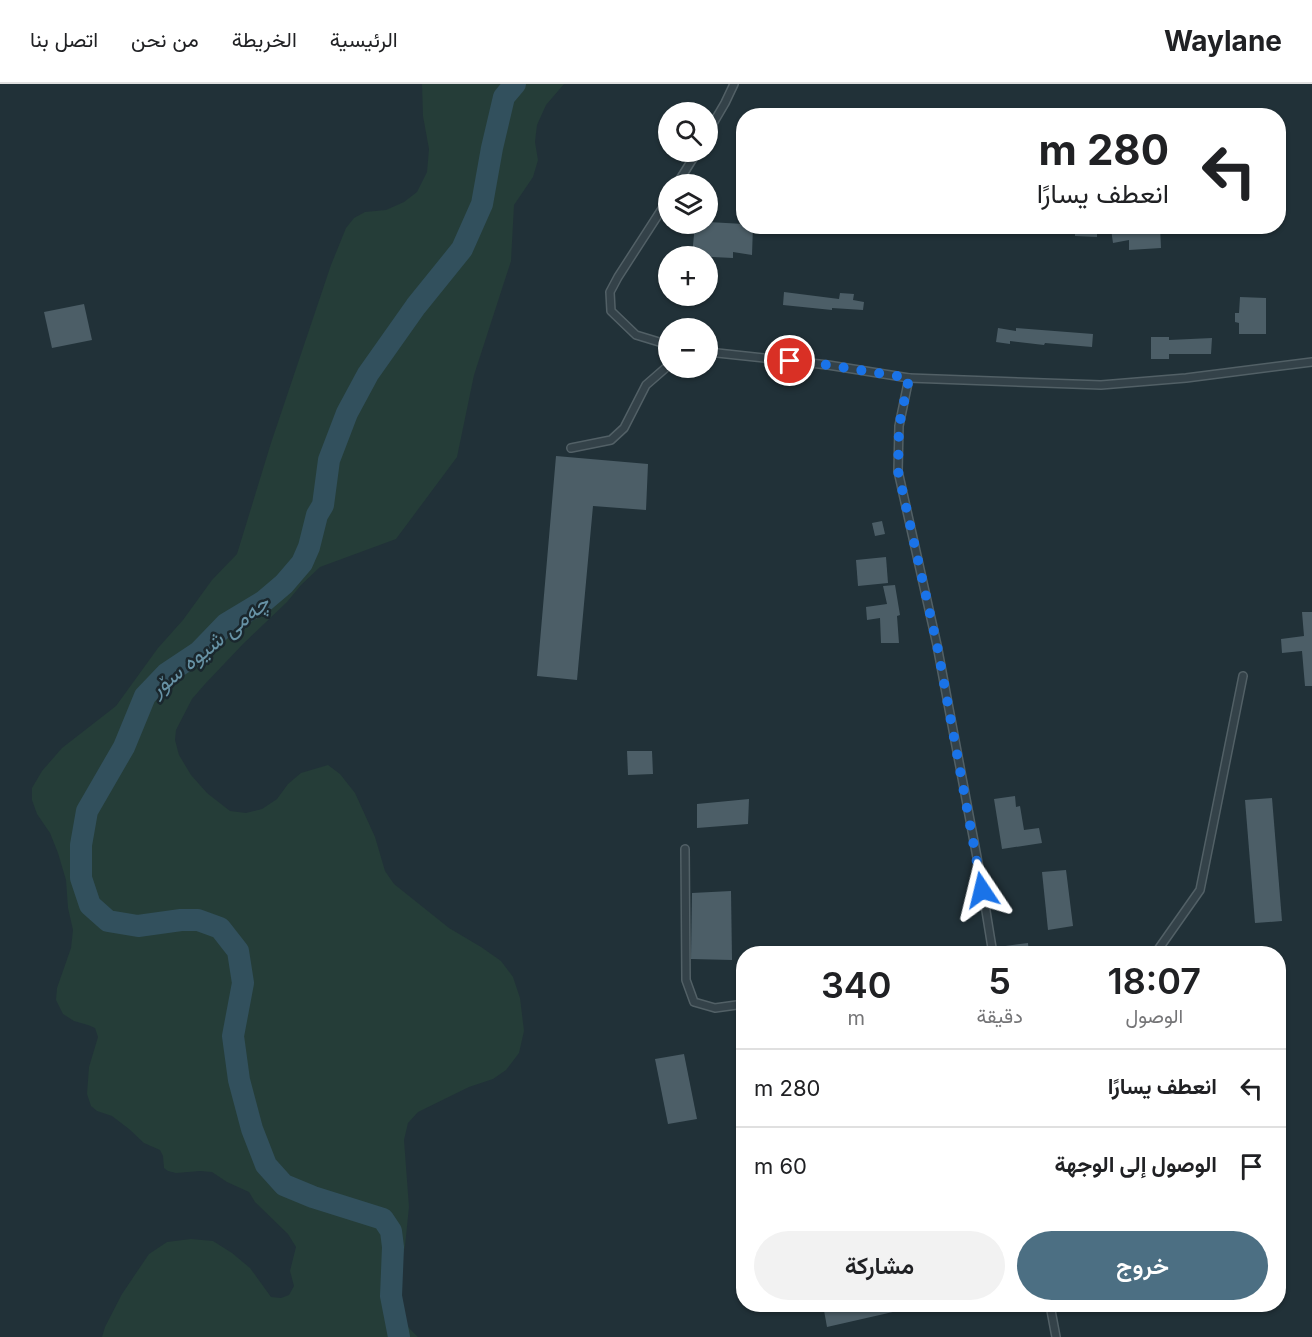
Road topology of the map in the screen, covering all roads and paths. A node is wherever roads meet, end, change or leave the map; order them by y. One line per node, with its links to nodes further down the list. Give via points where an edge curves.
1 (734, 84): 2 (lane)
2 (718, 115)
3 (658, 215): 4 (lane, via 610,292 611,311 636,335)
4 (658, 342)
5 (718, 353): 8 (lane)
6 (1312, 363): 8 (lane, via 1101,384)
7 (658, 375): 9 (lane, via 646,385 624,428 611,440)
8 (909, 378): 12 (lane, via 899,426 898,471 937,645)
9 (571, 448)
10 (1244, 676): 13 (lane, via 1200,890)
11 (685, 849): 14 (lane, via 686,980 694,1002 715,1008)
12 (992, 946)
13 (1161, 946)
14 (736, 1005)
15 (1051, 1312): 16 (lane)
16 (1056, 1337)

